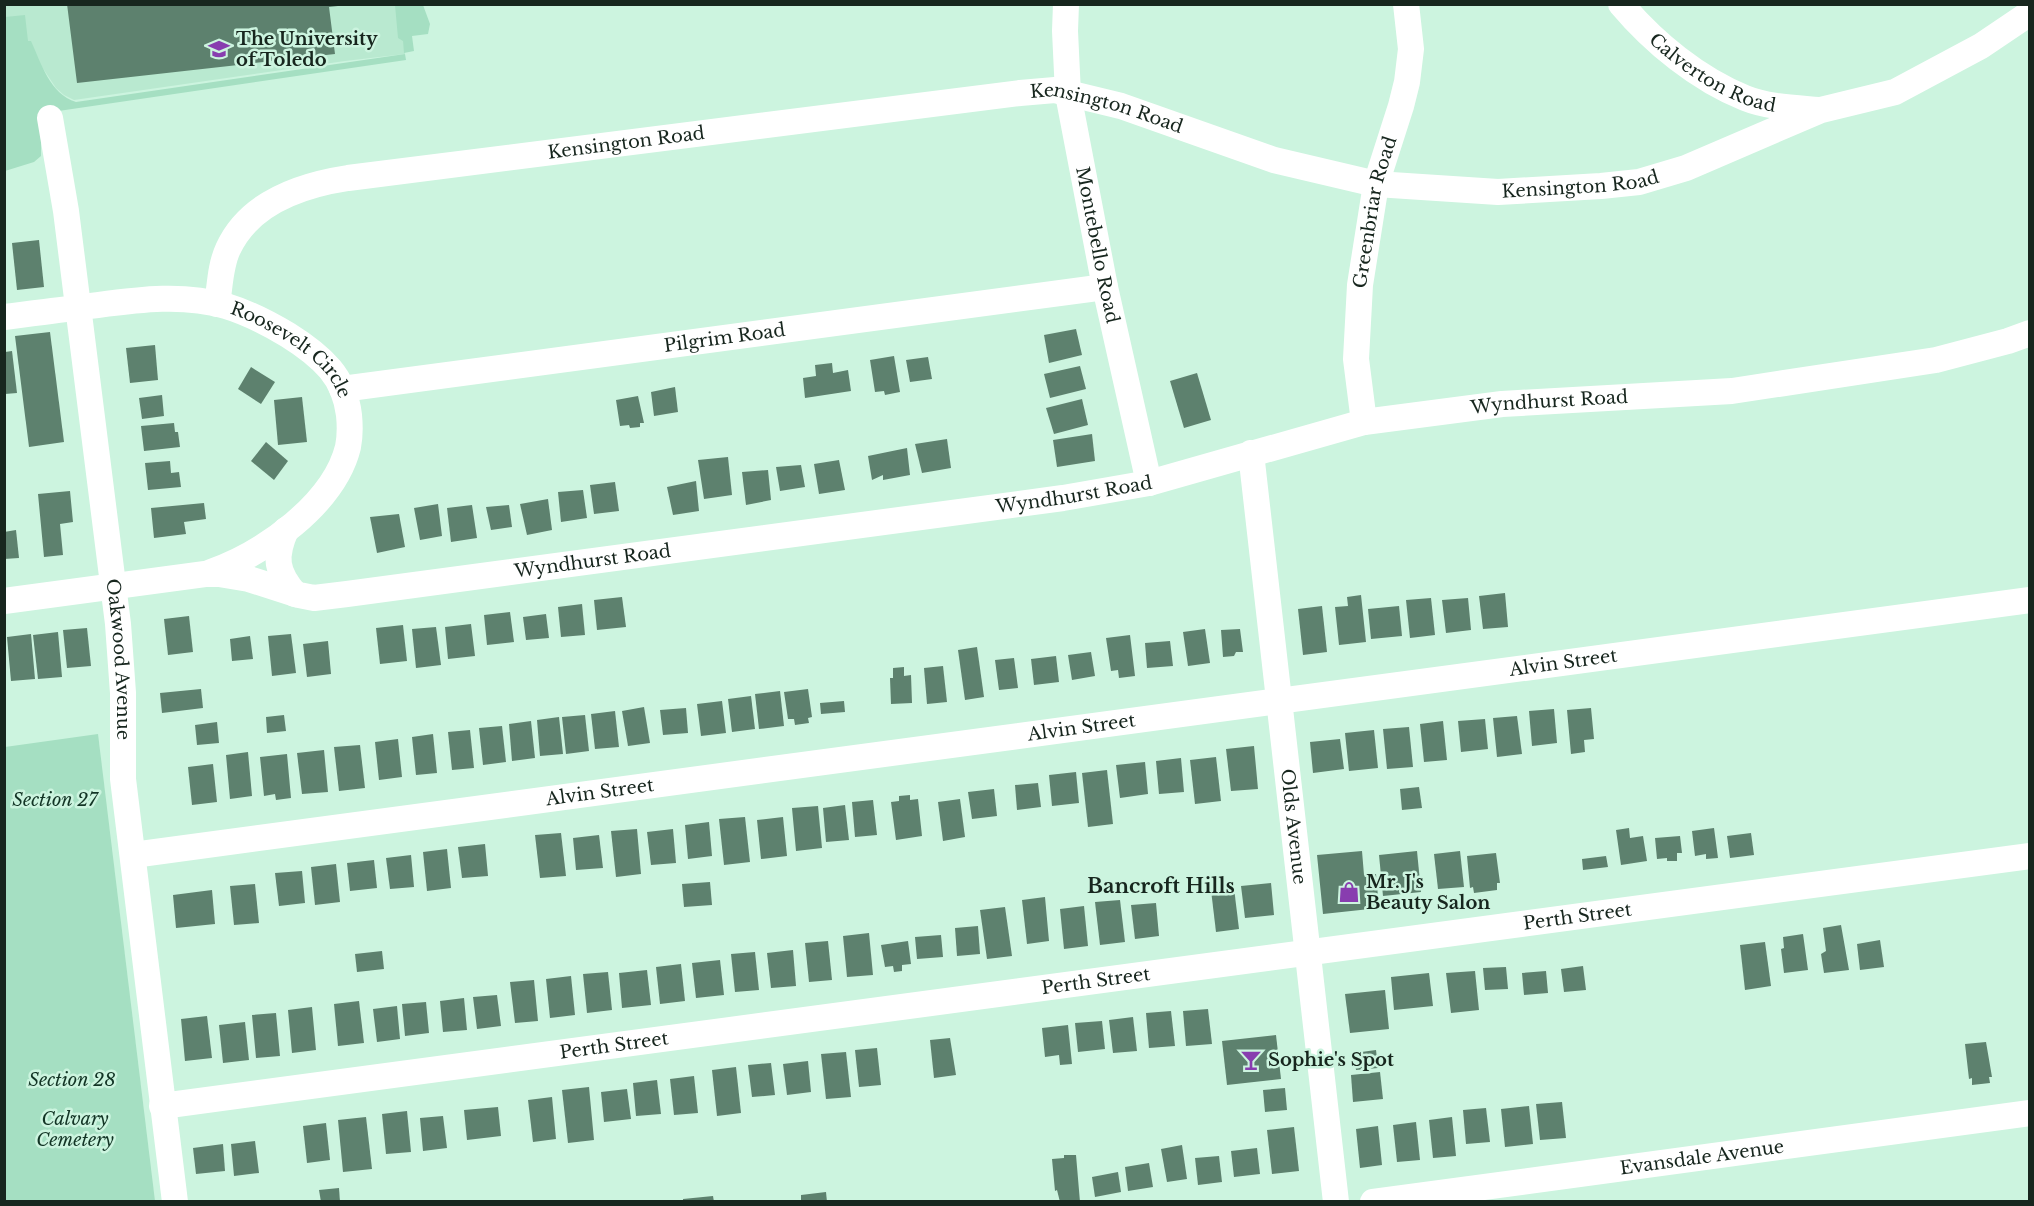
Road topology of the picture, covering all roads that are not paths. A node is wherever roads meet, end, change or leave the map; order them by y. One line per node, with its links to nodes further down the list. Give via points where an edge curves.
1 (1066, 4): 5 (street, Montebello Road)
2 (1406, 4): 8 (street, Greenbriar Road, via 1411,49 1407,82)
3 (1621, 4): 6 (street, Calverton Road, via 1684,65 1746,99)
4 (2020, 13): 6 (street, Kensington Road, via 1981,46 1895,92)
5 (1068, 94): 8 (street, Kensington Road, via 1120,106 1274,160); 9 (street, Montebello Road); 10 (street, Kensington Road, via 1055,90 1020,93 314,184 286,194 259,211 236,236 224,262)
6 (1821, 110): 8 (street, Kensington Road, via 1686,168 1639,182 1498,192)
7 (50, 118): 11 (street, Oakwood Avenue)
8 (1376, 184): 15 (street, Greenbriar Road, via 1360,285 1356,359)
9 (1105, 287): 14 (street, Pilgrim Road); 17 (street, Montebello Road)
10 (217, 304): 11 (street, Roosevelt Circle, via 161,298); 14 (street, Roosevelt Circle, via 260,319 304,345 331,370)
11 (78, 308): 12 (street, Roosevelt Circle); 20 (street, Oakwood Avenue)
12 (4, 317)
13 (2030, 333): 15 (street, Wyndhurst Road, via 1936,360 1732,391 1502,404)
14 (342, 389): 18 (street, Roosevelt Circle, via 350,427 348,447 322,495)
15 (1364, 422): 16 (street, Wyndhurst Road)
16 (1251, 453): 17 (street, Wyndhurst Road); 24 (street, Olds Avenue)
17 (1149, 483): 21 (street, Wyndhurst Road, via 1063,498 328,597)
18 (286, 530): 19 (street, Roosevelt Circle, via 246,558); 21 (street, Roosevelt Circle, via 277,556 282,577)
19 (205, 574): 20 (street, Wyndhurst Road); 21 (street, Wyndhurst Road, via 242,577)
20 (112, 586): 23 (street, Wyndhurst Road); 25 (street, Oakwood Avenue, via 121,657 123,779)
21 (295, 594)
22 (2030, 600): 24 (street, Alvin Street)
23 (4, 601)
24 (1279, 700): 25 (street, Alvin Street); 27 (street, Olds Avenue)
25 (133, 855): 28 (street, Oakwood Avenue)
26 (2030, 856): 27 (street, Perth Street)
27 (1308, 953): 28 (street, Perth Street); 31 (street, Olds Avenue)
28 (162, 1106): 30 (street, Oakwood Avenue)
29 (2030, 1113): 32 (street, Evansdale Avenue)
30 (176, 1202)
31 (1336, 1202)
32 (1373, 1202)

